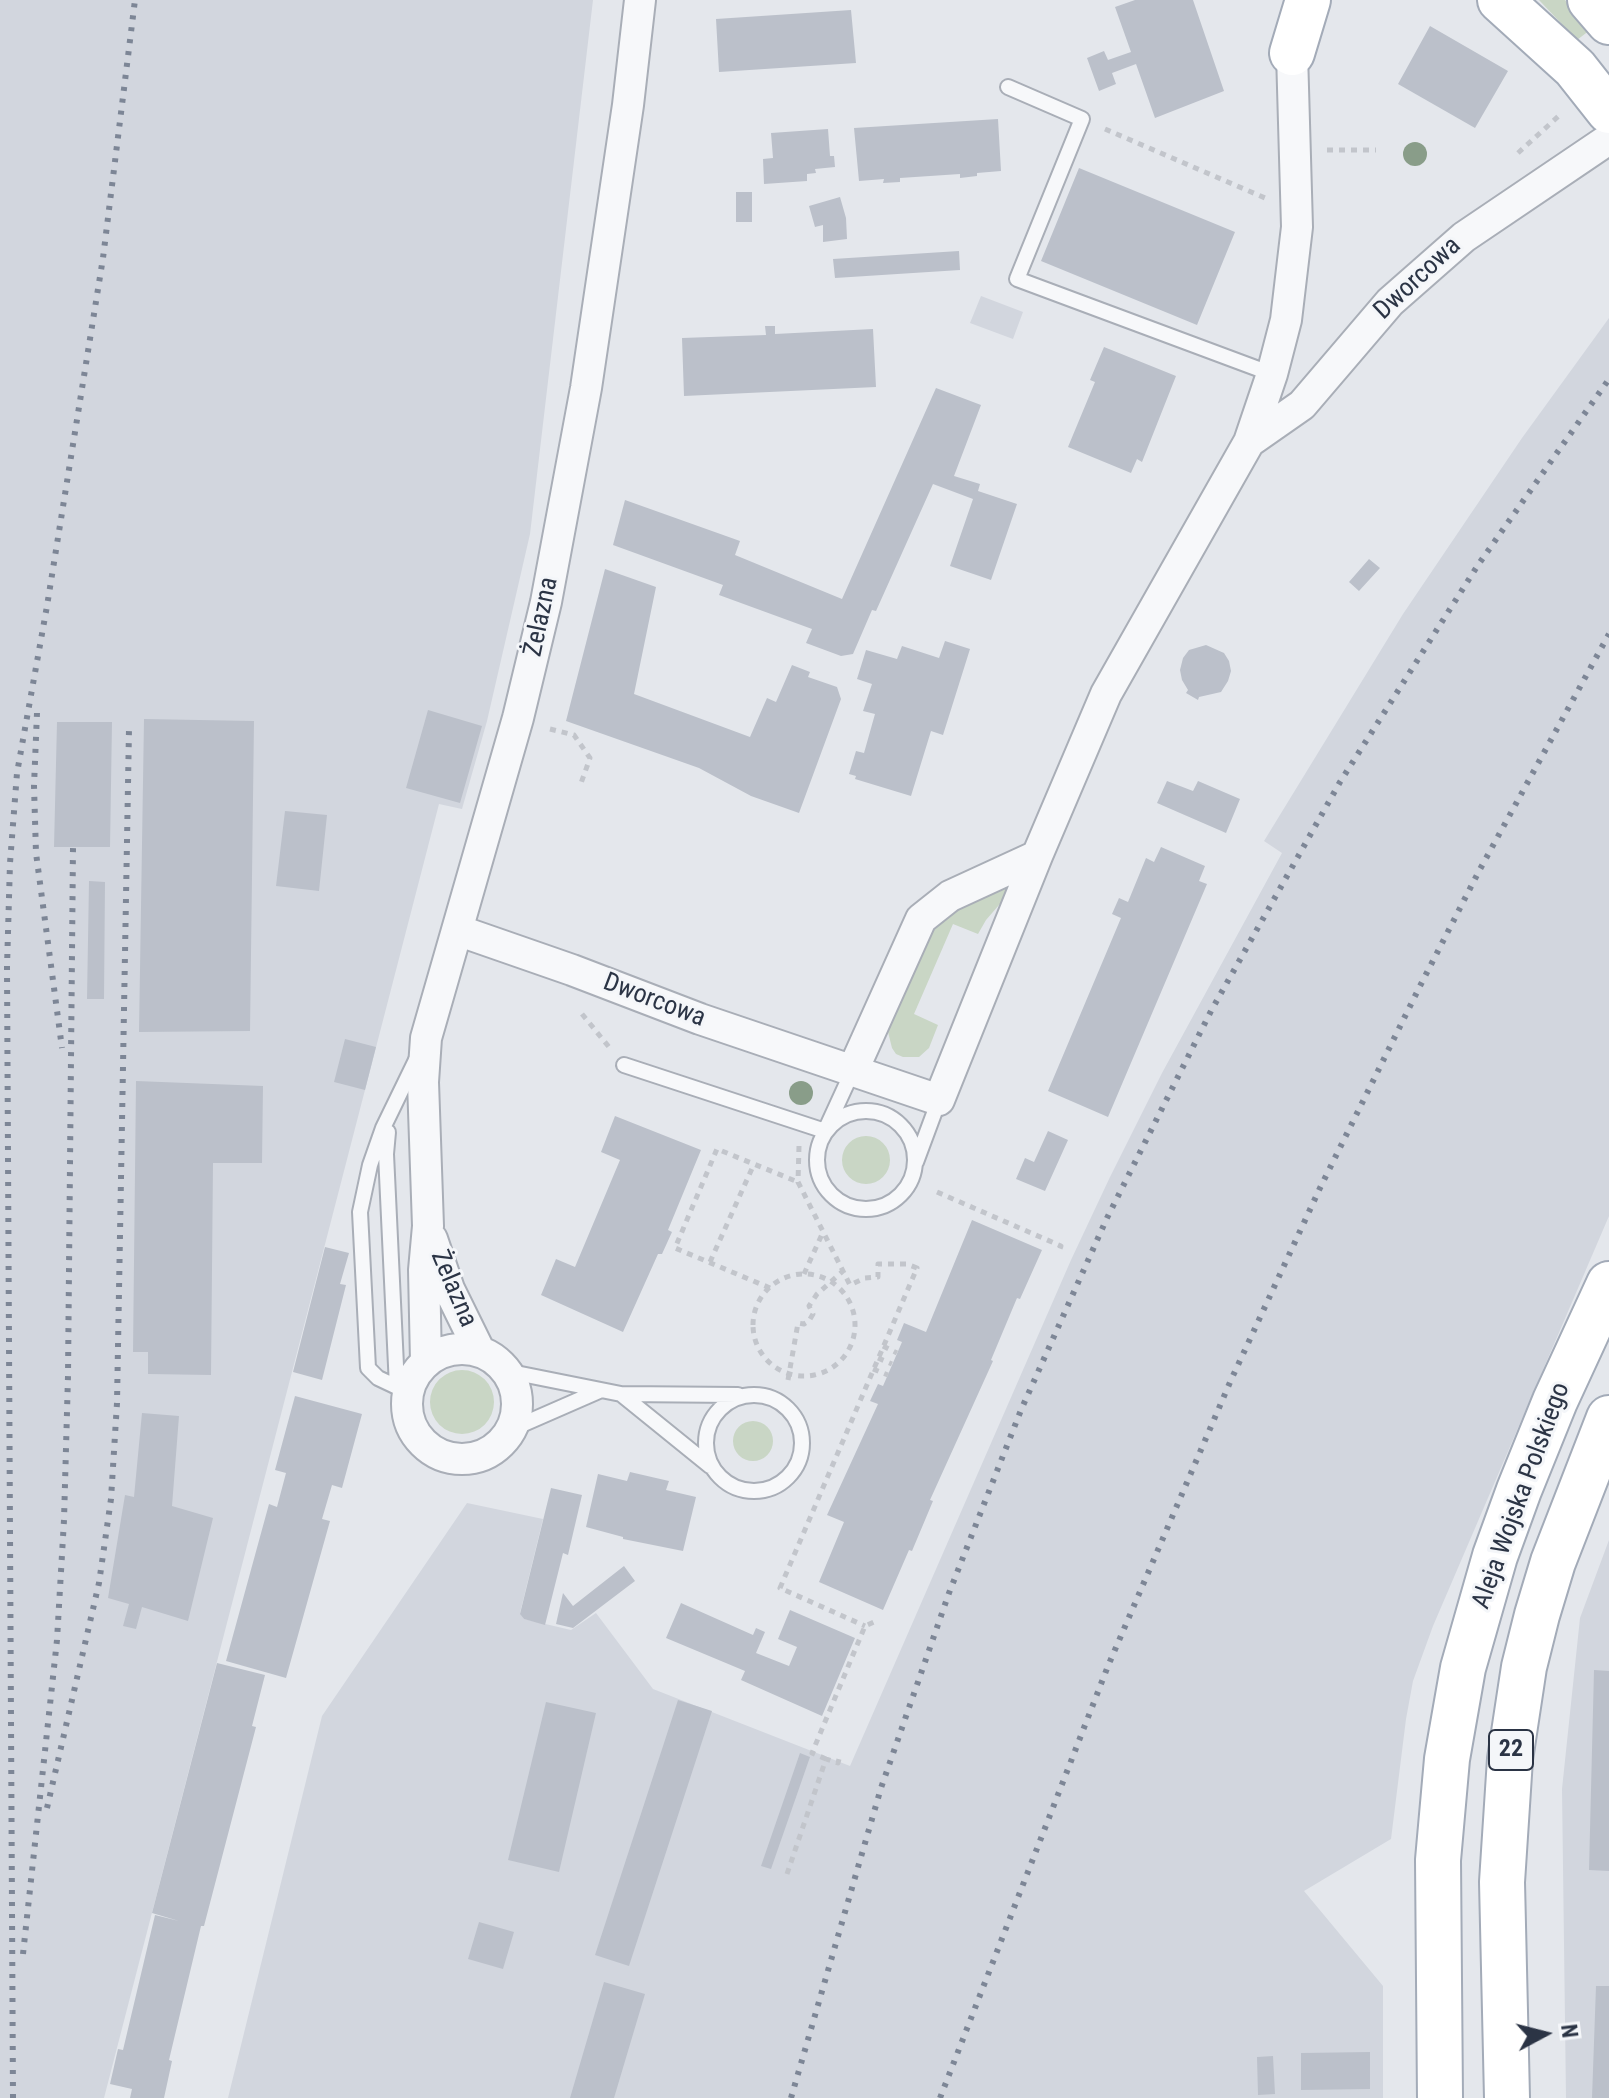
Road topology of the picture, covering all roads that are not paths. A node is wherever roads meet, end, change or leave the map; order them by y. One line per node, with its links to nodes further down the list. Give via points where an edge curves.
1 (640, 0): 14 (street, Żelazna, via 586,388 546,602)
2 (1281, 0): 7 (main road)
3 (1308, 0): 7 (main road)
4 (1500, 0): 9 (main road)
5 (1590, 0): 6 (main road)
6 (1609, 22)
7 (1292, 53): 11 (street, Dworcowa, via 1297,227)
8 (1008, 87): 11 (lane, via 1082,119 1017,279)
9 (1584, 95)
10 (1609, 139): 12 (street, Dworcowa, via 1464,237 1390,302 1302,405)
11 (1272, 374): 12 (street, Dworcowa)
12 (1249, 442): 13 (street, Dworcowa, via 1106,694)
13 (1037, 856): 17 (street, via 950,896 921,919); 18 (street, Dworcowa)
14 (457, 930): 15 (street, Żelazna); 17 (street, Dworcowa)
15 (426, 1038): 19 (lane); 22 (street, Żelazna)
16 (624, 1065): 20 (lane)
17 (853, 1070): 18 (street, Dworcowa); 20 (lane)
18 (939, 1100): 21 (lane)
19 (389, 1116): 28 (lane, via 386,1154); 28 (lane, via 370,1165 360,1212 367,1361 378,1378)
20 (825, 1131): 21 (lane, via 852,1112 884,1114 908,1135); 21 (lane, via 818,1145 820,1177 834,1196 855,1208 871,1209 900,1195)
21 (914, 1167)
22 (428, 1226): 24 (street, Żelazna, via 449,1289); 25 (street, Żelazna)
23 (1609, 1284): 34 (main road, Aleja Wojska Polskiego / 22, via 1519,1490 1463,1668 1447,1759 1438,1860)
24 (480, 1352): 25 (street, Żelazna, via 452,1349); 26 (street, Żelazna)
25 (426, 1362): 28 (street, Żelazna)
26 (506, 1371): 27 (lane, Żelazna); 32 (street, via 517,1399)
27 (600, 1391): 29 (lane, Żelazna); 32 (lane)
28 (402, 1392): 32 (street, via 421,1442 441,1455 470,1459 487,1453)
29 (621, 1394): 30 (lane, Żelazna); 33 (lane, Żelazna)
30 (747, 1395): 33 (lane, via 731,1400 710,1423 707,1454); 33 (lane, Żelazna, via 778,1400 790,1410 803,1439 802,1455 795,1470 770,1489 738,1488)
31 (1609, 1418): 35 (main road, Aleja Wojska Polskiego / 22, via 1537,1615 1510,1759 1502,1882)
32 (512, 1429)
33 (713, 1469)
34 (1440, 2098)
35 (1507, 2098)

